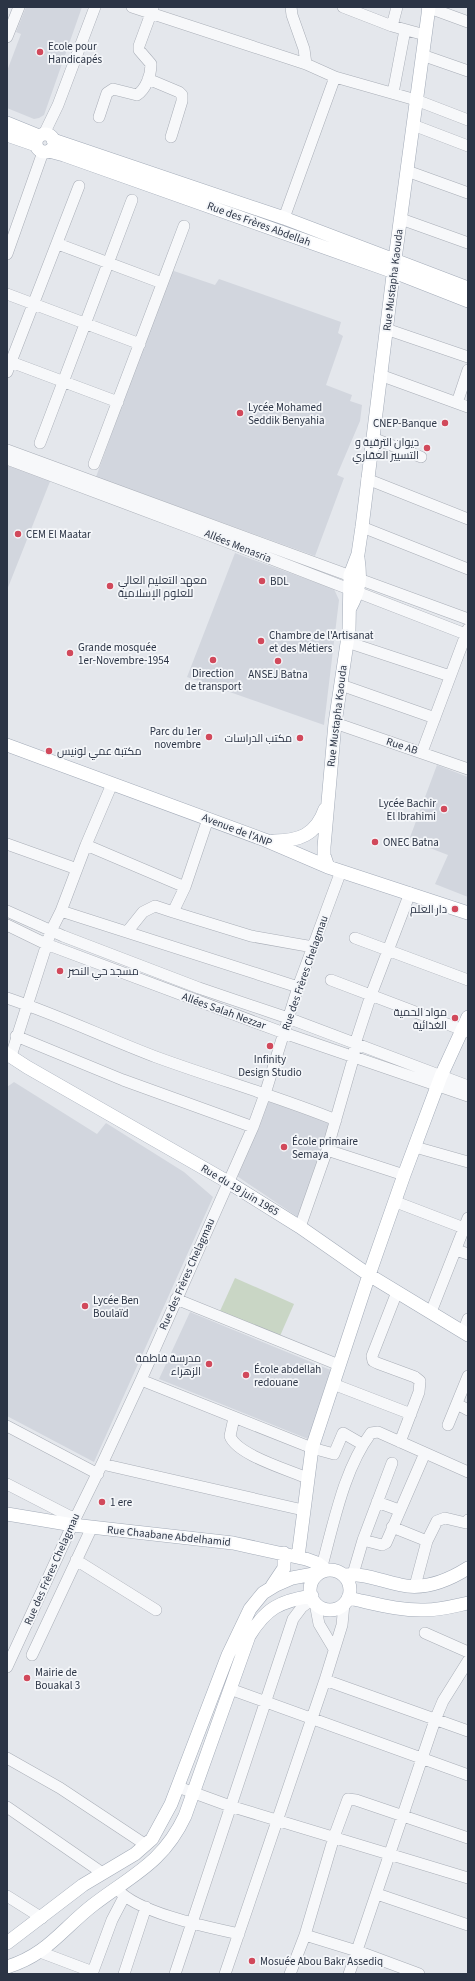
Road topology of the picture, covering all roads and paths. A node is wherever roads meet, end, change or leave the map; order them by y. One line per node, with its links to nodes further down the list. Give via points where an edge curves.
1 (18, 7): 13 (street)
2 (95, 7): 27 (street)
3 (132, 7): 8 (street)
4 (292, 7): 15 (street)
5 (343, 7): 10 (street)
6 (397, 7): 10 (street)
7 (429, 7): 9 (street); 12 (main road, Rue Mustapha Kaouda)
8 (152, 10): 15 (street); 18 (street, via 139,46 139,50 151,64)
9 (468, 22)
10 (392, 26): 11 (street)
11 (405, 30): 12 (street); 19 (street)
12 (425, 35): 14 (main road, Rue Mustapha Kaouda)
13 (7, 37)
14 (422, 55): 16 (street); 20 (main road, Rue Mustapha Kaouda)
15 (306, 64): 17 (street)
16 (468, 71)
17 (335, 77): 19 (street); 33 (street)
18 (148, 79): 21 (street, via 137,95 110,90); 26 (street, via 182,95)
19 (393, 93): 20 (street)
20 (416, 100): 22 (street); 24 (main road, Rue Mustapha Kaouda)
21 (99, 117)
22 (468, 120)
23 (7, 123): 27 (main road, Rue des Frères Abdellah)
24 (413, 125): 28 (street); 29 (main road, Rue Mustapha Kaouda)
25 (7, 135): 27 (main road, Rue des Frères Abdellah)
26 (171, 137)
27 (45, 142): 33 (main road, Rue des Frères Abdellah); 38 (street); 41 (main road, Rue des Frères Abdellah, via 64,155)
28 (468, 146)
29 (407, 171): 31 (street); 34 (main road, Rue Mustapha Kaouda)
30 (79, 186): 37 (street)
31 (468, 193)
32 (132, 200): 40 (street)
33 (284, 218): 39 (main road, Rue des Frères Abdellah)
34 (401, 219): 36 (street); 39 (main road, Rue Mustapha Kaouda)
35 (184, 226): 42 (street)
36 (468, 243)
37 (58, 244): 40 (street); 46 (street)
38 (7, 254)
39 (395, 259): 41 (main road, Rue Mustapha Kaouda); 43 (main road, Rue des Frères Abdellah)
40 (108, 263): 42 (street); 47 (street)
41 (394, 272): 45 (main road, Rue des Frères Abdellah); 48 (main road, Rue Mustapha Kaouda)
42 (162, 283): 49 (street)
43 (468, 288)
44 (7, 294): 46 (street)
45 (468, 301)
46 (34, 304): 47 (street); 51 (street)
47 (86, 323): 49 (street); 54 (street)
48 (386, 329): 50 (street); 53 (main road, Rue Mustapha Kaouda)
49 (140, 344): 55 (street)
50 (468, 357)
51 (9, 367): 54 (street)
52 (468, 370): 56 (street)
53 (380, 375): 56 (street); 58 (main road, Rue Mustapha Kaouda)
54 (64, 382): 55 (street); 59 (street)
55 (118, 402): 63 (street)
56 (457, 403): 57 (street)
57 (468, 407)
58 (373, 438): 61 (street); 64 (main road, Rue Mustapha Kaouda)
59 (40, 443)
60 (7, 450): 65 (street)
61 (421, 457)
62 (7, 459): 65 (street, Allées Menasria)
63 (94, 464)
64 (367, 479): 66 (street); 67 (main road, Rue Mustapha Kaouda)
65 (122, 498): 69 (street); 70 (street, Allées Menasria)
66 (468, 519)
67 (362, 527): 68 (street); 69 (main road, Rue Mustapha Kaouda)
68 (468, 569)
69 (355, 577): 70 (main road, Rue Mustapha Kaouda); 71 (street)
70 (353, 592): 72 (street, Allées Menasria); 73 (main road, Rue Mustapha Kaouda)
71 (468, 619)
72 (467, 633): 74 (street)
73 (347, 642): 74 (street); 75 (main road, Rue Mustapha Kaouda)
74 (450, 676): 76 (street)
75 (341, 685): 76 (street); 77 (main road, Rue Mustapha Kaouda)
76 (435, 718): 79 (street)
77 (335, 723): 79 (street, Rue AB); 82 (main road, Rue Mustapha Kaouda)
78 (7, 745): 81 (main road, Avenue de l'ANP)
79 (422, 752): 80 (street, Rue AB)
80 (468, 769)
81 (112, 784): 83 (main road, Avenue de l'ANP); 86 (street)
82 (328, 800): 84 (main road, via 322,816 308,833 289,841); 87 (main road, Rue Mustapha Kaouda, via 324,855)
83 (208, 819): 84 (main road, Avenue de l'ANP); 90 (street)
84 (265, 840): 87 (main road, Avenue de l'ANP)
85 (7, 844): 88 (street)
86 (86, 845): 88 (street); 90 (street)
87 (328, 867): 89 (main road, Avenue de l'ANP)
88 (77, 869): 92 (street)
89 (341, 871): 91 (main road, Avenue de l'ANP); 101 (street, Rue des Frères Chelagmau)
90 (185, 887): 94 (street)
91 (410, 893): 95 (main road, Avenue de l'ANP); 102 (street)
92 (61, 911): 97 (street); 98 (street)
93 (7, 912): 97 (street)
94 (173, 912): 98 (street, via 155,906 143,912); 101 (street, via 251,936)
95 (468, 913)
96 (7, 925): 100 (street, Allées Salah Nezzar)
97 (51, 931): 100 (street); 110 (street, via 244,1005)
98 (127, 932): 105 (street)
99 (355, 938): 102 (street)
100 (46, 944): 108 (street); 112 (street, Allées Salah Nezzar)
101 (313, 947): 105 (street, Rue des Frères Chelagmau)
102 (389, 950): 104 (street); 106 (street)
103 (331, 980): 106 (street)
104 (468, 980)
105 (298, 987): 110 (street, Rue des Frères Chelagmau)
106 (371, 996): 111 (street); 114 (street)
107 (7, 998): 108 (street)
108 (26, 1004): 113 (street); 119 (street, via 156,1056)
109 (468, 1017): 111 (main road)
110 (288, 1018): 112 (street, Rue des Frères Chelagmau); 114 (street)
111 (465, 1031): 117 (main road)
112 (284, 1033): 115 (street, Allées Salah Nezzar); 119 (street, Rue des Frères Chelagmau)
113 (16, 1036): 116 (street); 122 (street, via 123,1080)
114 (355, 1044): 115 (street); 117 (street)
115 (354, 1056): 117 (street, Allées Salah Nezzar); 121 (street)
116 (8, 1059): 127 (main road, Rue du 19 juin 1965)
117 (440, 1082): 118 (street); 120 (street, Allées Salah Nezzar); 123 (main road)
118 (468, 1086)
119 (265, 1094): 121 (street); 122 (street, Rue des Frères Chelagmau)
120 (468, 1096)
121 (336, 1120): 124 (street)
122 (253, 1127): 127 (street, Rue des Frères Chelagmau)
123 (416, 1147): 125 (street); 126 (main road)
124 (327, 1150): 126 (street); 130 (street)
125 (468, 1162)
126 (404, 1175): 128 (main road)
127 (228, 1182): 130 (main road, Rue du 19 juin 1965); 135 (street, Rue des Frères Chelagmau)
128 (396, 1202): 129 (street); 133 (main road)
129 (466, 1223): 131 (street)
130 (300, 1228): 133 (main road, Rue du 19 juin 1965)
131 (456, 1250): 132 (street); 136 (street)
132 (468, 1254)
133 (369, 1274): 134 (main road, Rue du 19 juin 1965); 139 (main road)
134 (397, 1292): 136 (main road, Rue du 19 juin 1965); 145 (street, via 372,1358 377,1363 420,1381 421,1387)
135 (176, 1299): 139 (street); 141 (street, Rue des Frères Chelagmau)
136 (431, 1312): 138 (main road, Rue du 19 juin 1965)
137 (468, 1319): 138 (street)
138 (465, 1333)
139 (339, 1365): 142 (main road)
140 (468, 1376): 143 (street)
141 (141, 1380): 146 (street); 154 (street, Rue des Frères Chelagmau)
142 (333, 1384): 145 (street); 151 (main road)
143 (457, 1404): 144 (street); 147 (street)
144 (468, 1410)
145 (411, 1414): 149 (street)
146 (234, 1418): 151 (street); 156 (street, via 230,1436 235,1443 248,1452)
147 (448, 1425)
148 (7, 1426): 154 (street)
149 (400, 1442): 150 (street, via 374,1432); 152 (street)
150 (362, 1444): 151 (street, via 344,1433 334,1454); 171 (street, via 338,1507)
151 (312, 1448): 156 (main road)
152 (425, 1453): 155 (street); 160 (street)
153 (392, 1463): 158 (street)
154 (100, 1469): 159 (street, via 149,1476); 163 (street, Rue des Frères Chelagmau)
155 (468, 1472)
156 (307, 1478): 159 (main road)
157 (7, 1484): 163 (street)
158 (377, 1502): 160 (street); 166 (street)
159 (303, 1510): 168 (main road)
160 (400, 1510): 165 (street)
161 (7, 1514): 163 (main road, Rue Chaabane Abdelhamid)
162 (468, 1520): 167 (street, via 465,1523 448,1518 439,1519)
163 (74, 1522): 164 (main road, Rue Chaabane Abdelhamid); 185 (street, Rue des Frères Chelagmau)
164 (92, 1527): 168 (main road, Rue Chaabane Abdelhamid, via 233,1543); 169 (street)
165 (392, 1527): 166 (street, via 384,1545); 167 (street)
166 (362, 1540): 172 (street)
167 (427, 1541): 174 (street)
168 (290, 1555): 171 (main road, Rue Chaabane Abdelhamid); 173 (main road); 175 (main road)
169 (76, 1560): 179 (street); 183 (street)
170 (468, 1568): 174 (main road, via 446,1579)
171 (322, 1570): 172 (main road); 173 (main road); 176 (main road, via 312,1583)
172 (348, 1575): 174 (main road); 177 (main road, via 350,1590)
173 (301, 1576): 175 (main road, via 283,1581); 176 (main road)
174 (415, 1586)
175 (270, 1589): 195 (main road, via 257,1600 243,1620)
176 (313, 1597): 177 (main road, via 322,1607 329,1609 337,1608); 181 (street, via 319,1624); 187 (main road, via 283,1602 270,1609 257,1623 249,1636); 188 (street, via 293,1619)
177 (346, 1601): 178 (main road, via 426,1610); 181 (street)
178 (468, 1603)
179 (156, 1610)
180 (425, 1633): 182 (street)
181 (334, 1649): 186 (street)
182 (468, 1652)
183 (32, 1655)
184 (468, 1661): 190 (street)
185 (7, 1667)
186 (325, 1680): 189 (street); 190 (street)
187 (230, 1689): 188 (street); 196 (main road)
188 (267, 1702): 189 (street); 197 (street)
189 (312, 1718): 193 (street); 200 (street)
190 (435, 1720): 191 (street); 193 (street)
191 (468, 1731)
192 (7, 1758): 203 (street, via 60,1788)
193 (423, 1760): 194 (street); 199 (street)
194 (468, 1775)
195 (178, 1786): 196 (street); 203 (main road, via 158,1828)
196 (193, 1793): 197 (street); 207 (main road, via 172,1841)
197 (230, 1806): 200 (street); 212 (street)
198 (7, 1807): 205 (street)
199 (402, 1816): 201 (street, via 348,1799); 202 (street); 204 (street)
200 (277, 1820): 201 (street); 214 (street)
201 (334, 1837): 204 (street); 215 (street)
202 (468, 1838)
203 (146, 1845): 205 (main road, via 135,1854)
204 (389, 1854): 206 (street); 208 (street)
205 (103, 1871): 207 (main road, via 120,1874); 207 (main road, via 100,1887); 211 (main road)
206 (468, 1878)
207 (118, 1891): 210 (street); 218 (main road, via 82,1914); 220 (street, via 112,1920)
208 (377, 1894): 213 (street); 217 (street)
209 (7, 1896): 211 (street)
210 (146, 1907): 212 (street); 221 (street)
211 (42, 1918): 216 (main road)
212 (191, 1922): 214 (street); 222 (street)
213 (468, 1925)
214 (239, 1934): 223 (street)
215 (305, 1935): 217 (street); 224 (street)
216 (7, 1942)
217 (357, 1951): 225 (street); 226 (street)
218 (40, 1952): 219 (main road, via 29,1959); 220 (street)
219 (7, 1966)
220 (92, 1973)
221 (124, 1974)
222 (175, 1974)
223 (225, 1974)
224 (290, 1974)
225 (349, 1974)
226 (419, 1974)

